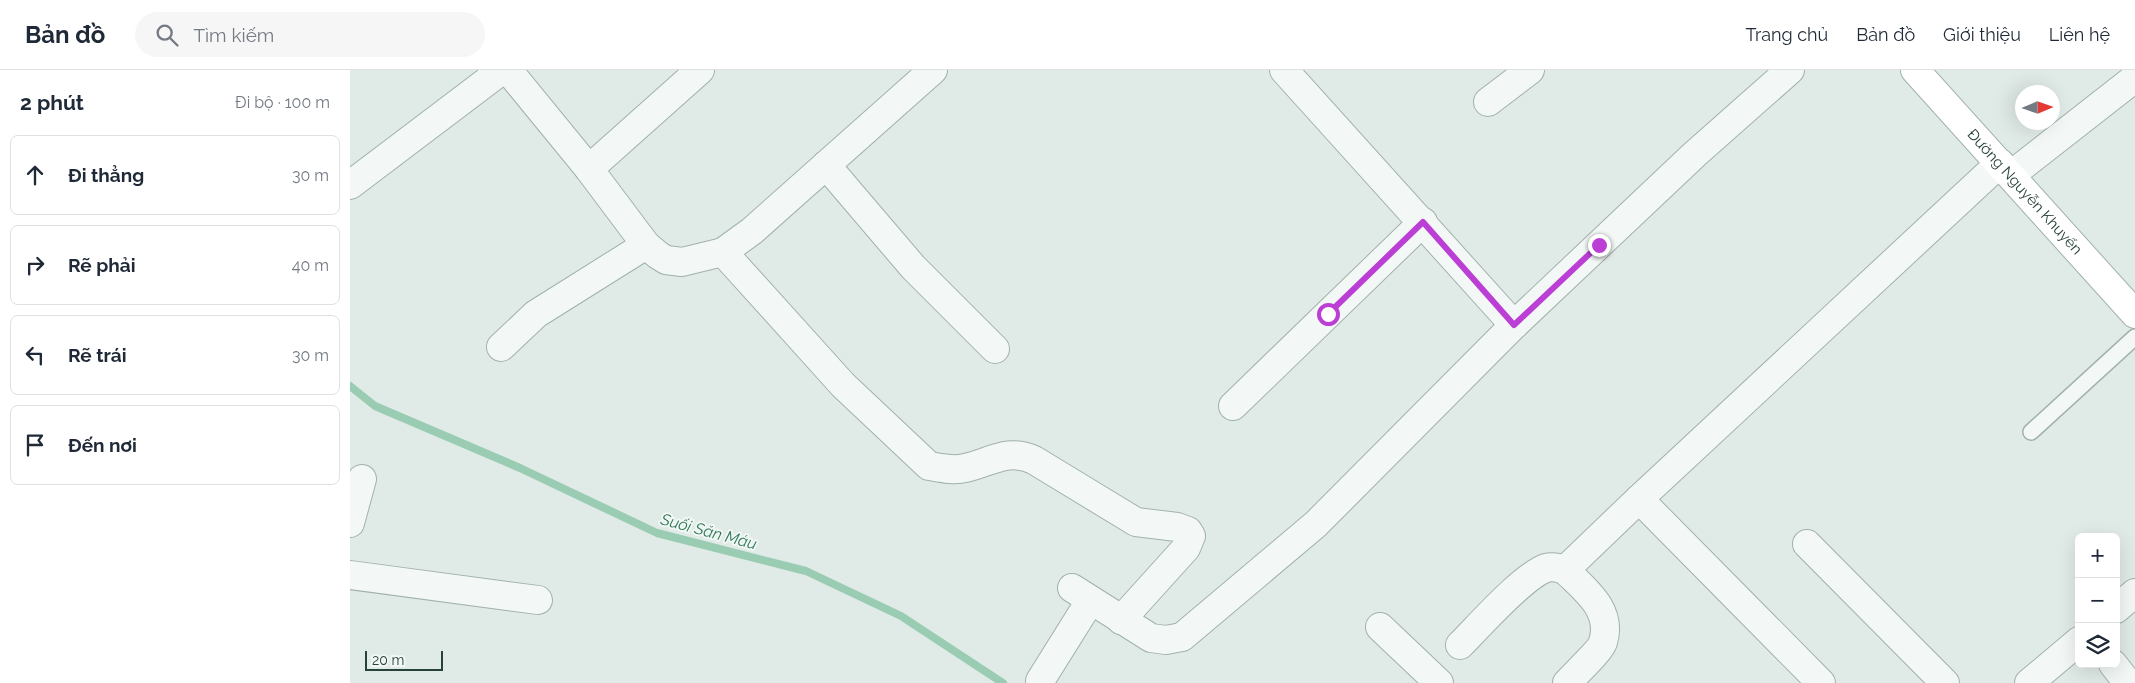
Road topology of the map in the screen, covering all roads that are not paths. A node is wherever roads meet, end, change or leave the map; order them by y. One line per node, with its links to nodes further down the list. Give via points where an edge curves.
1 (502, 70): 14 (street)
2 (508, 70): 12 (street)
3 (700, 70): 12 (street)
4 (934, 70): 11 (street)
5 (1284, 70): 15 (street)
6 (1530, 70): 10 (street)
7 (1790, 70): 19 (street, via 1695,154)
8 (1915, 70): 13 (street, Đường Nguyễn Khuyến)
9 (2135, 78): 13 (street)
10 (1488, 102)
11 (826, 165): 17 (street, via 752,231); 22 (street, via 913,267)
12 (590, 168): 16 (street)
13 (2006, 169): 18 (street, Đường Nguyễn Khuyến); 26 (street)
14 (350, 185)
15 (1423, 222): 19 (street); 23 (street)
16 (646, 245): 17 (street, via 666,260 682,262); 21 (street, via 536,314)
17 (723, 252): 34 (street, via 843,385 929,466 964,468 1006,455 1022,454 1136,522 1188,530 1191,536 1186,548)
18 (2135, 314)
19 (1514, 325): 34 (street, via 1316,524 1182,637 1151,638)
20 (2135, 337): 24 (lane)
21 (501, 347)
22 (995, 348)
23 (1233, 406)
24 (2031, 432)
25 (362, 479): 27 (street)
26 (1639, 499): 29 (street); 42 (street)
27 (350, 523)
28 (1807, 544): 43 (street)
29 (1565, 570): 37 (street, via 1557,567 1546,569 1526,580); 41 (street, via 1600,605 1605,622 1603,643)
30 (350, 576): 32 (street)
31 (2135, 593): 33 (street)
32 (538, 600)
33 (2120, 606)
34 (1121, 620): 39 (street, via 1081,594)
35 (1380, 627): 40 (street)
36 (2075, 643): 44 (street)
37 (1460, 645)
38 (2116, 668): 45 (street)
39 (1040, 681)
40 (1439, 683)
41 (1567, 683)
42 (1821, 683)
43 (1945, 683)
44 (2029, 683)
45 (2128, 683)

